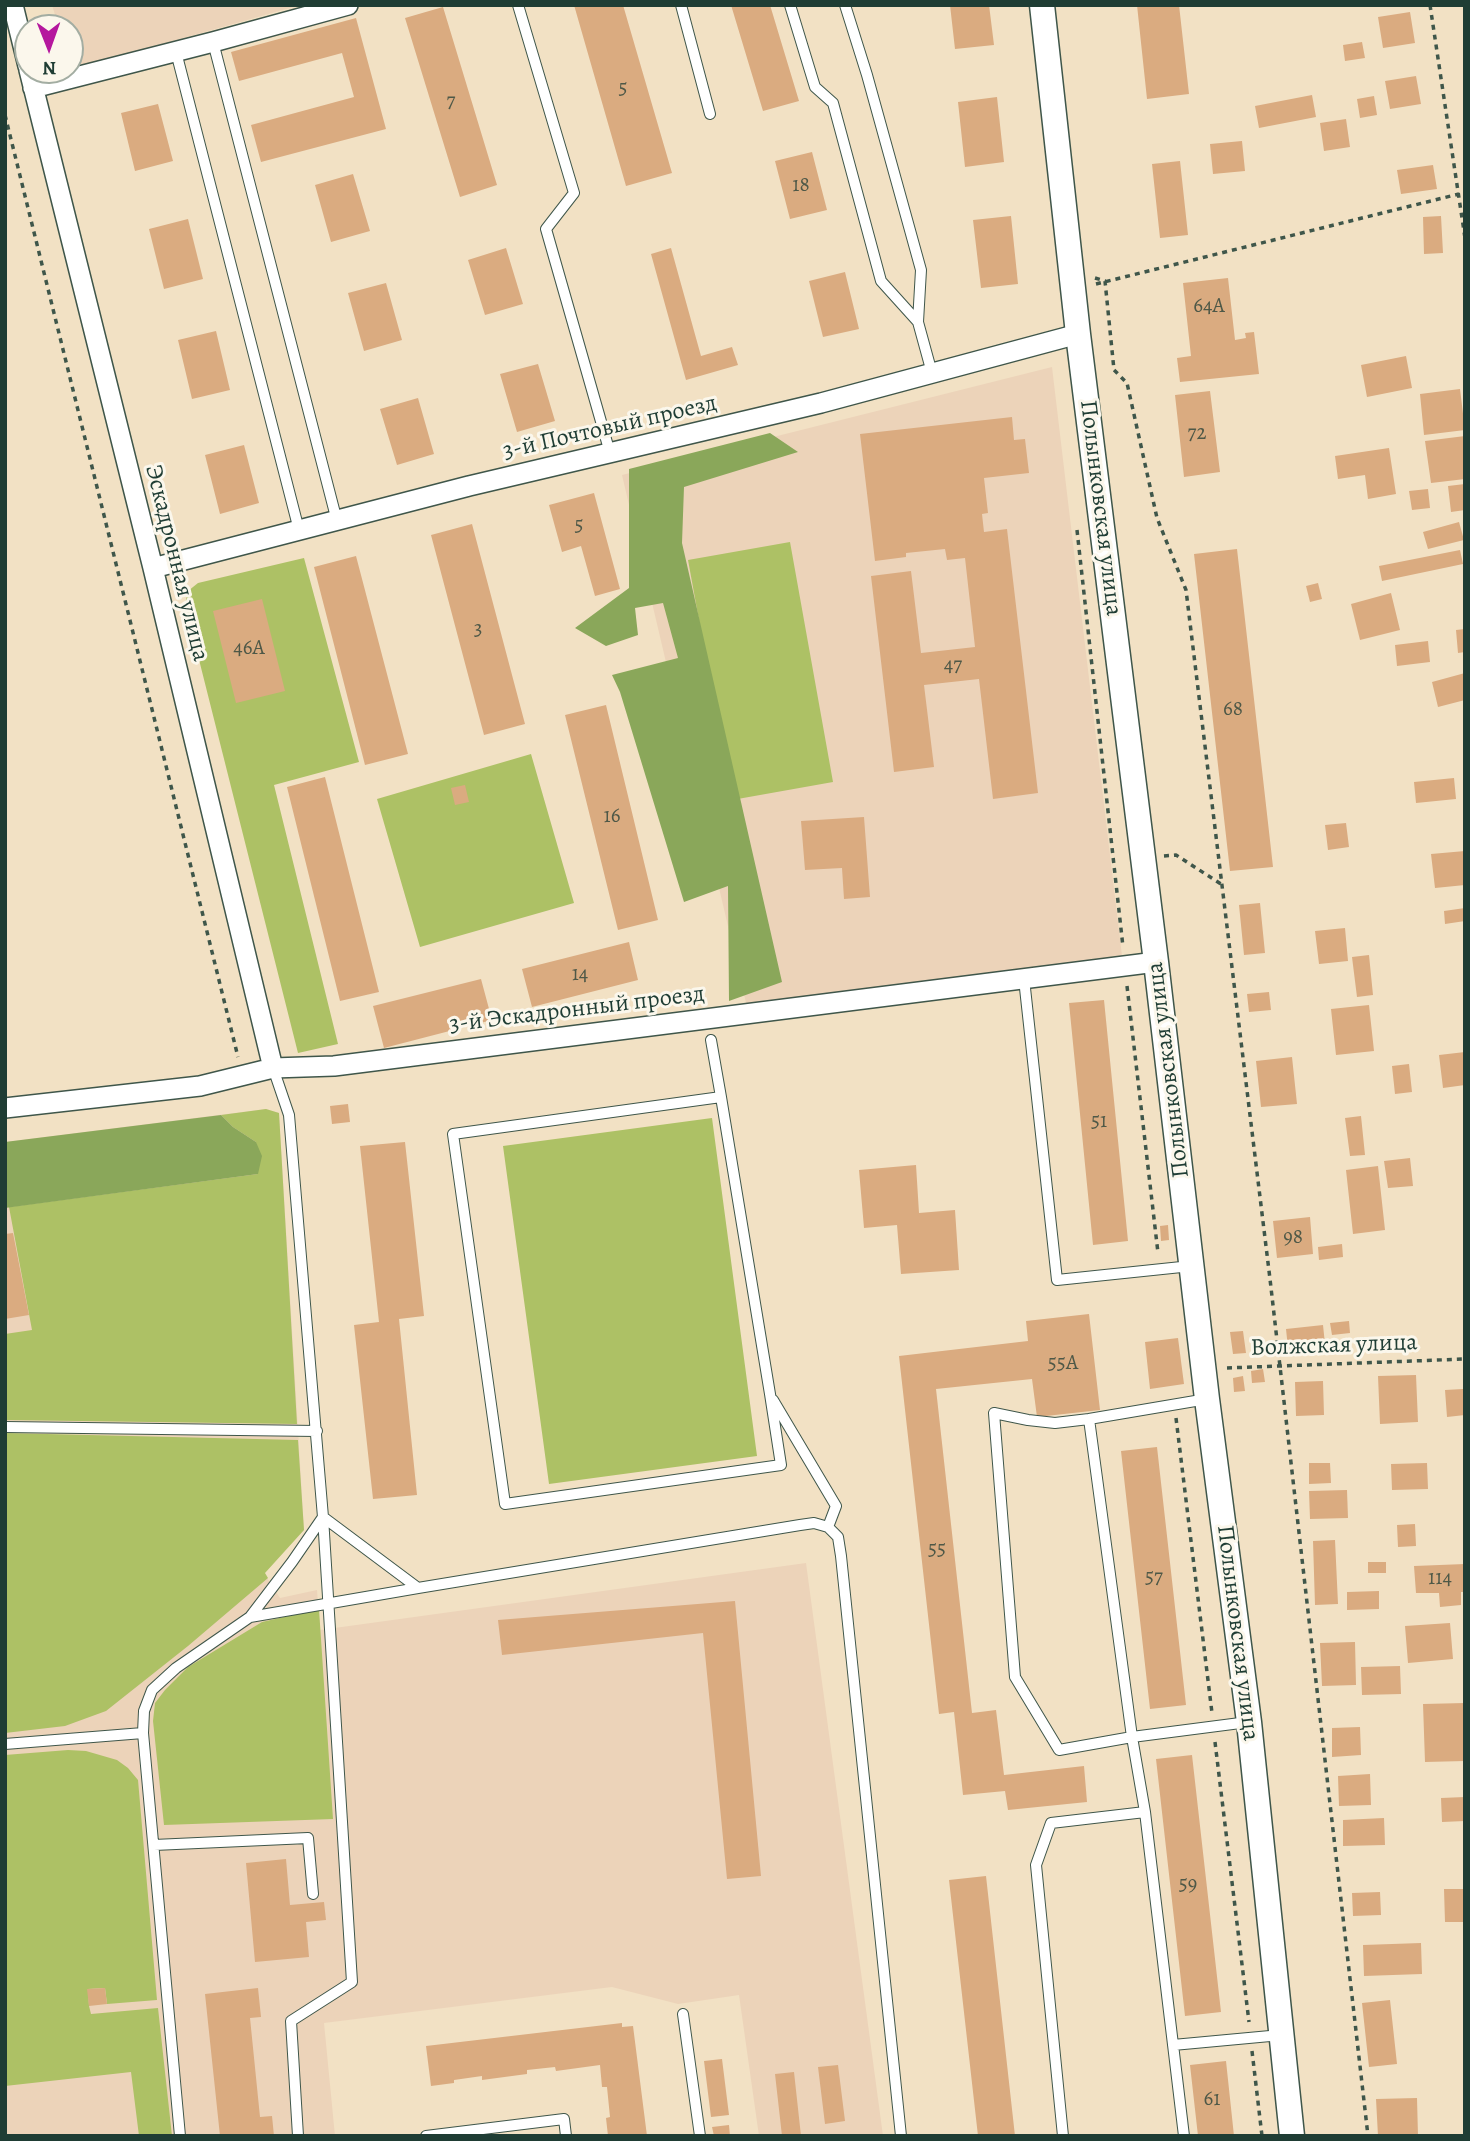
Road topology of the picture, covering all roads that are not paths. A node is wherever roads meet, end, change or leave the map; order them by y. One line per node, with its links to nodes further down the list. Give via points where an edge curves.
1 (348, 5): 7 (street)
2 (518, 5): 15 (lane, via 574,193 545,229)
3 (681, 5): 11 (lane)
4 (790, 5): 12 (lane, via 815,88 832,103 881,281)
5 (845, 5): 12 (lane, via 920,270)
6 (1042, 5): 13 (street, Полынковская улица, via 1081,283)
7 (213, 43): 8 (street); 16 (lane)
8 (176, 52): 9 (street); 17 (lane)
9 (84, 66)
10 (32, 84): 18 (street, Эскадронная улица)
11 (710, 114)
12 (918, 322): 14 (lane)
13 (1078, 334): 14 (street, 3-й Почтовый проезд); 19 (street, Полынковская улица)
14 (932, 373): 15 (street, 3-й Почтовый проезд)
15 (610, 453): 16 (street, 3-й Почтовый проезд)
16 (337, 521): 17 (street, 3-й Почтовый проезд)
17 (299, 530): 18 (street, 3-й Почтовый проезд)
18 (153, 568): 22 (street, Эскадронная улица)
19 (1156, 962): 20 (street, 3-й Эскадронный проезд); 25 (street, Полынковская улица)
20 (1024, 979): 22 (street, 3-й Эскадронный проезд, via 348,1064); 25 (lane, via 1057,1280)
21 (711, 1040): 23 (lane)
22 (273, 1068): 24 (street, 3-й Эскадронный проезд, via 200,1086); 30 (lane, via 289,1115)
23 (721, 1097): 26 (lane); 26 (lane, via 453,1134 505,1504 781,1465)
24 (5, 1108)
25 (1191, 1266): 27 (street, Полынковская улица)
26 (769, 1394): 32 (lane, via 836,1506)
27 (1207, 1399): 28 (lane); 36 (street, Полынковская улица)
28 (1089, 1419): 38 (lane); 38 (lane, via 1055,1423 994,1413 1016,1677 1059,1750)
29 (5, 1427): 30 (lane)
30 (317, 1431): 31 (lane)
31 (323, 1517): 33 (lane); 34 (lane); 35 (lane)
32 (828, 1527): 33 (lane, via 814,1523); 51 (lane, via 838,1537 841,1556)
33 (418, 1588): 34 (lane)
34 (329, 1602): 35 (lane); 47 (lane, via 352,1982 291,2021)
35 (250, 1617): 37 (lane, via 152,1690 144,1711)
36 (1249, 1722): 38 (lane); 44 (street, Полынковская улица)
37 (143, 1733): 39 (lane); 41 (lane)
38 (1132, 1737): 40 (lane)
39 (5, 1744)
40 (1145, 1812): 45 (lane); 52 (lane, via 1051,1823 1036,1865)
41 (154, 1845): 42 (lane, via 308,1838); 46 (lane)
42 (313, 1894)
43 (683, 2014): 50 (lane)
44 (1282, 2035): 45 (lane); 54 (street, Полынковская улица)
45 (1173, 2045): 53 (lane)
46 (180, 2136)
47 (298, 2136)
48 (426, 2136): 49 (lane, via 564,2119)
49 (566, 2136)
50 (700, 2136)
51 (901, 2136)
52 (1063, 2136)
53 (1184, 2136)
54 (1292, 2136)

